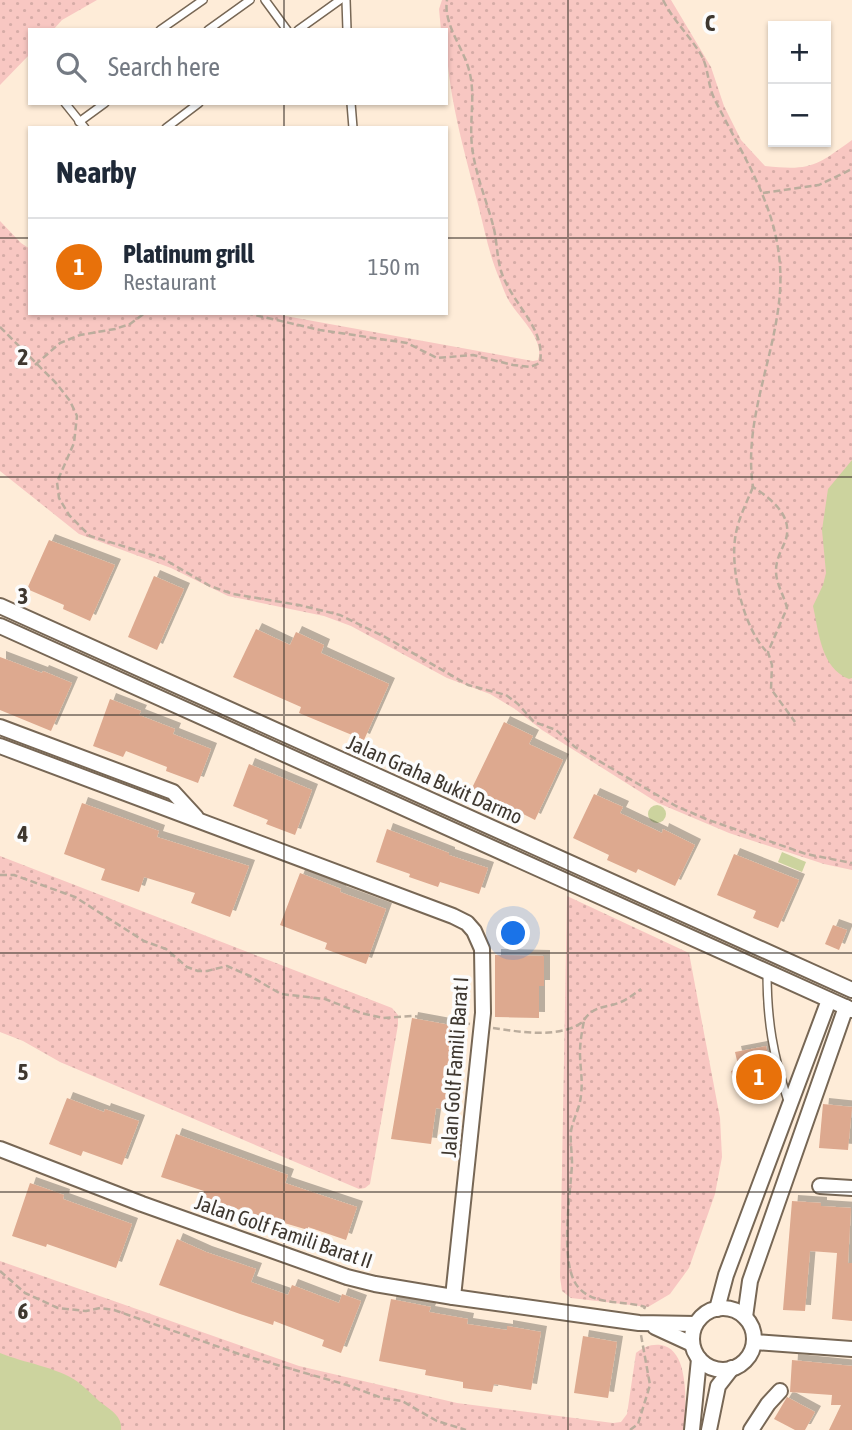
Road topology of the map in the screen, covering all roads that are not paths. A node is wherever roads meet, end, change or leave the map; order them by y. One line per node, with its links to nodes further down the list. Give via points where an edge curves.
1 (203, 0): 6 (lane)
2 (250, 0): 7 (lane)
3 (265, 0): 8 (lane)
4 (340, 0): 9 (lane)
5 (346, 0): 10 (lane)
6 (163, 28)
7 (211, 28)
8 (285, 28)
9 (301, 28)
10 (347, 28)
11 (67, 105): 15 (lane)
12 (103, 105): 15 (lane)
13 (196, 105): 16 (lane)
14 (351, 105): 17 (lane)
15 (82, 125)
16 (169, 126)
17 (353, 126)
18 (0, 606): 24 (street, Jalan Graha Bukit Darmo)
19 (0, 626): 23 (street, Jalan Graha Bukit Darmo)
20 (0, 727): 22 (street, Jalan Golf Famili Barat I, via 173,792)
21 (0, 746): 22 (street, Jalan Golf Famili Barat I)
22 (198, 819): 31 (street, Jalan Golf Famili Barat I, via 467,923 474,932 482,949 482,1027)
23 (767, 972): 25 (street, Jalan Graha Bukit Darmo); 27 (lane, via 774,1058)
24 (852, 990)
25 (830, 1000): 26 (street, Jalan Graha Bukit Darmo); 27 (street)
26 (849, 1008): 33 (street, via 750,1281)
27 (790, 1107): 32 (street)
28 (0, 1149): 31 (street, Jalan Golf Famili Barat II, via 347,1277)
29 (820, 1186): 30 (street)
30 (852, 1188)
31 (453, 1297): 34 (street, Jalan Golf Famili Barat II)
32 (717, 1308): 33 (street); 35 (street)
33 (745, 1317): 36 (street)
34 (643, 1323): 35 (street, Jalan Golf Famili Barat II); 37 (street, Jalan Golf Famili Barat II)
35 (695, 1324): 37 (street)
36 (754, 1342): 38 (street); 40 (street, via 747,1358)
37 (692, 1344): 39 (street)
38 (852, 1349)
39 (699, 1359): 40 (street, via 714,1369); 42 (street)
40 (732, 1368): 43 (street, via 718,1386)
41 (780, 1391): 44 (street)
42 (692, 1430)
43 (709, 1430)
44 (751, 1430)

